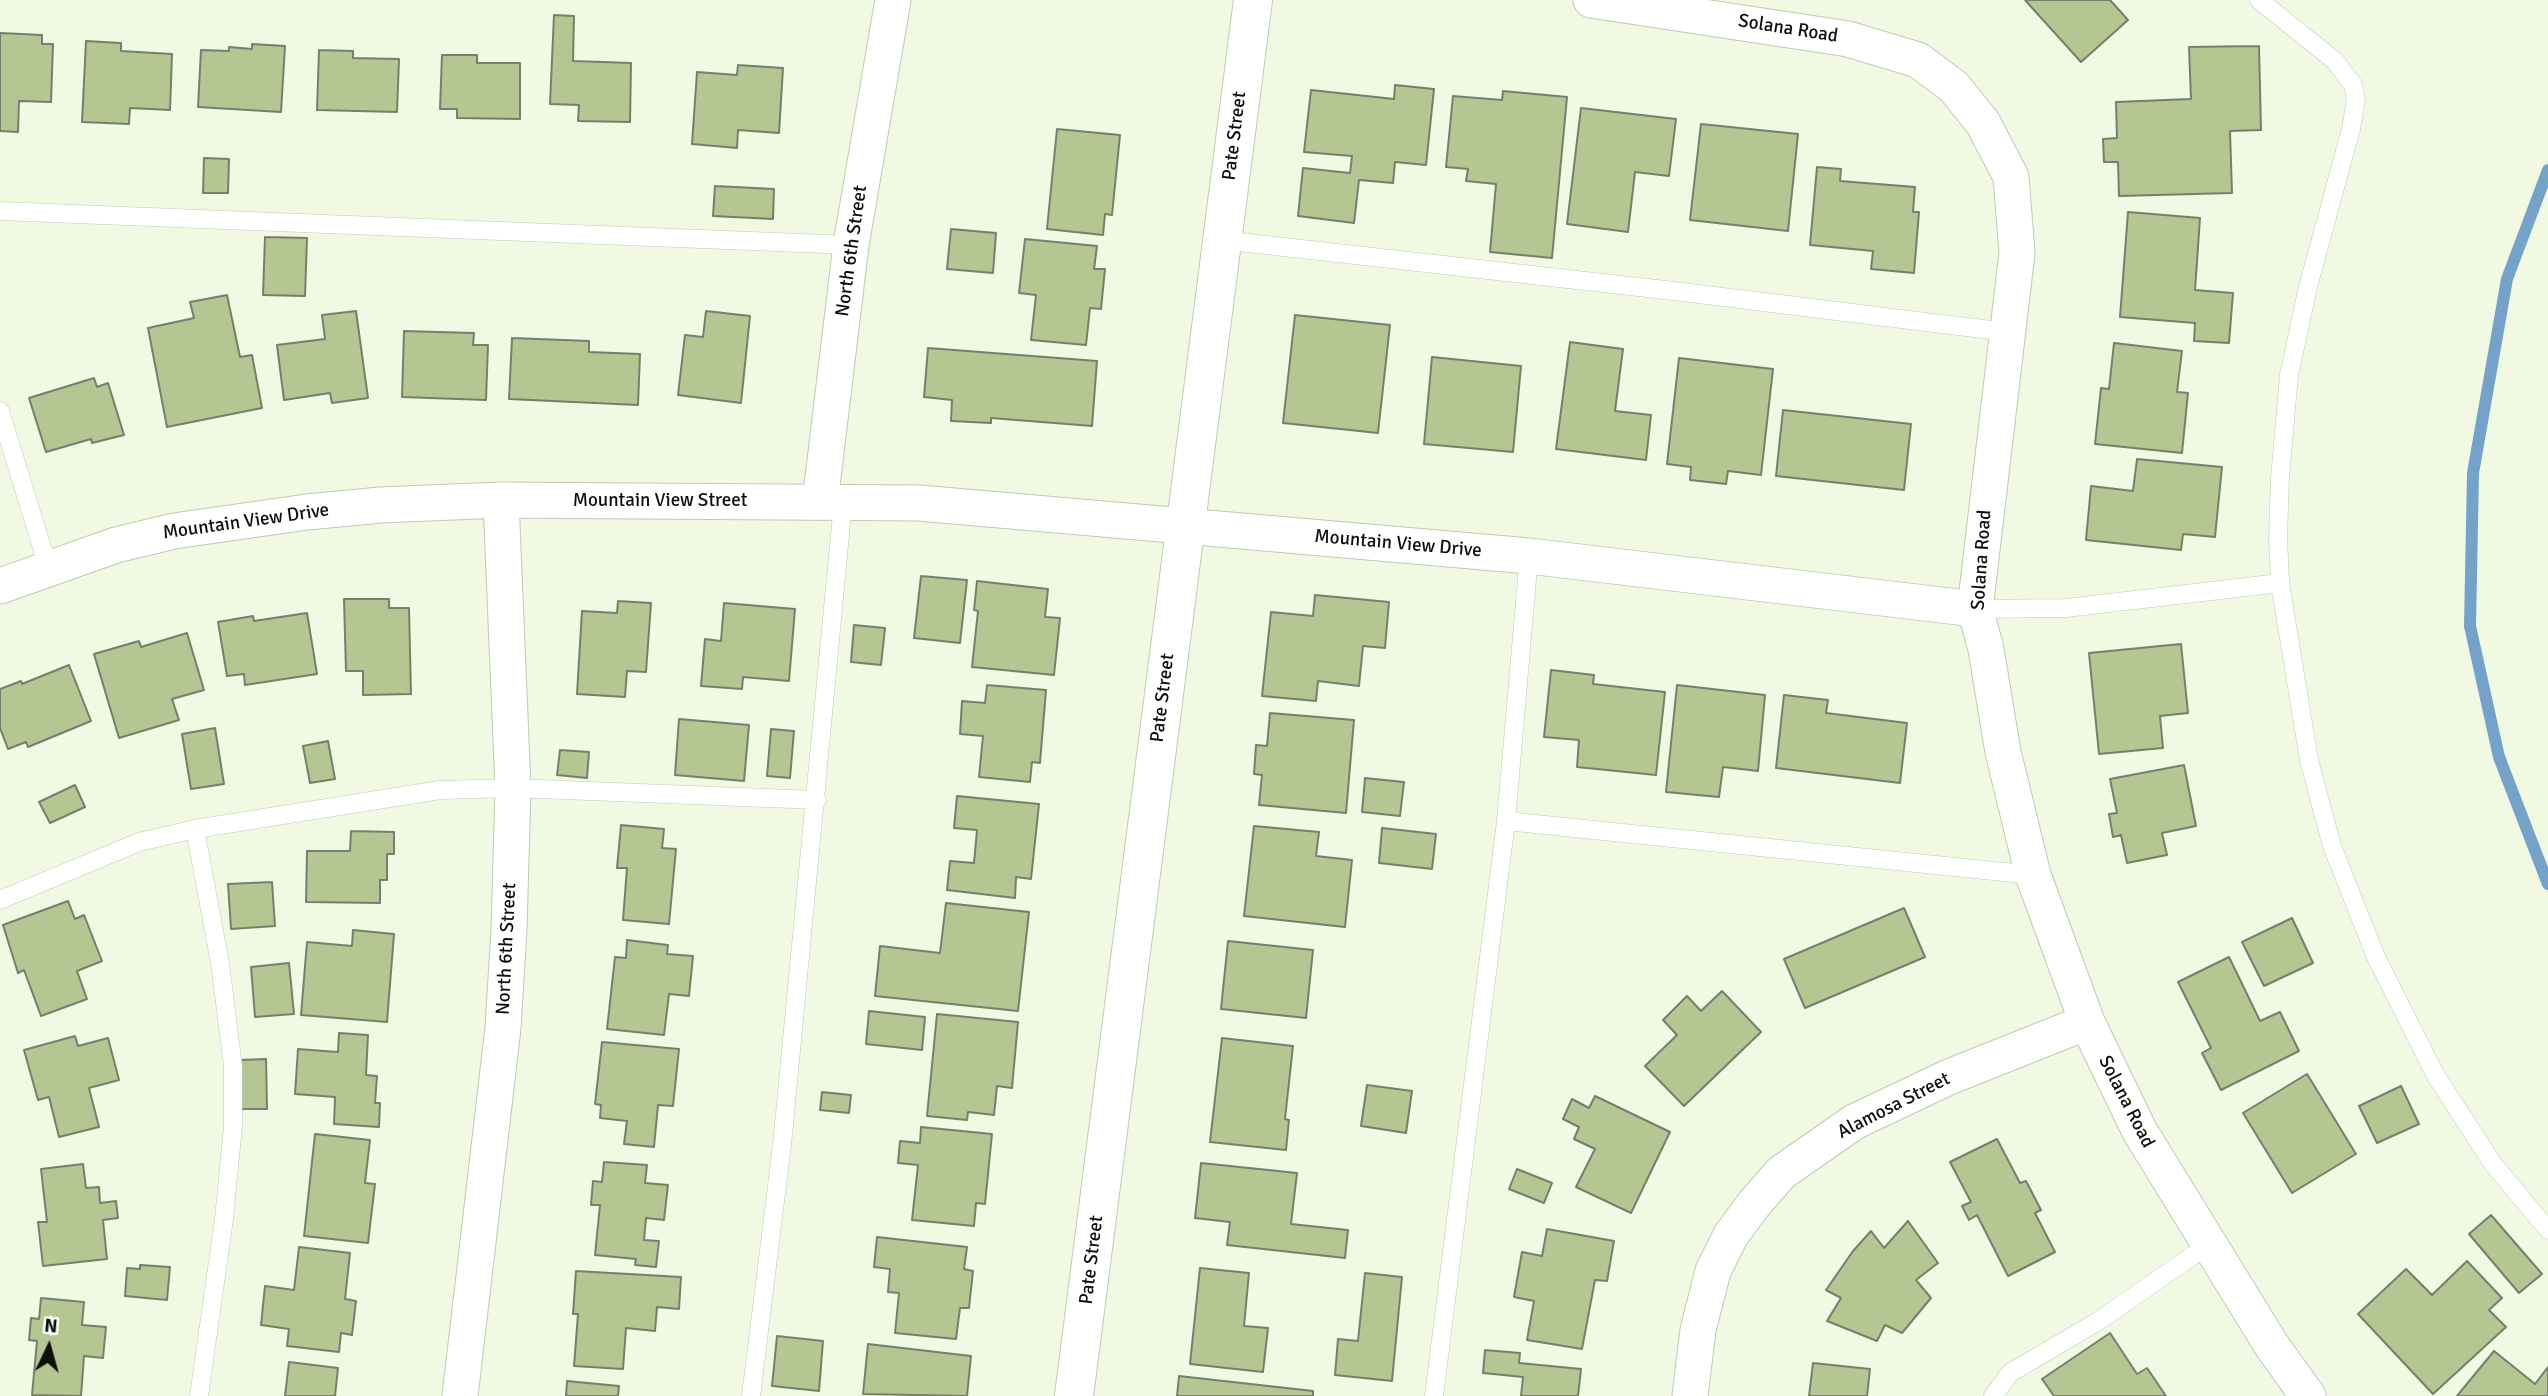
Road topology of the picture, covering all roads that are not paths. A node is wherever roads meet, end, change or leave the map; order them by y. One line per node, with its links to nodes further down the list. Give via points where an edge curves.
1 (893, 0): 7 (street, North 6th Street)
2 (1253, 0): 6 (street, Pate Street)
3 (1591, 0): 8 (street, Solana Road, via 1848,38 1918,60 1954,87 1983,122 2011,177 2017,253)
4 (2259, 0): 15 (lane, via 2335,61 2353,85 2356,99 2289,375 2280,478)
5 (0, 211): 7 (lane)
6 (1222, 240): 8 (lane); 12 (street, Pate Street)
7 (851, 244): 11 (street, North 6th Street)
8 (2007, 332): 17 (street, Solana Road)
9 (0, 411): 14 (lane)
10 (501, 500): 11 (street, Mountain View Street); 14 (street, Mountain View Drive, via 307,512 174,531); 18 (street, North 6th Street)
11 (831, 503): 12 (street, Mountain View Drive, via 919,503); 19 (lane)
12 (1186, 525): 13 (street, Mountain View Drive); 30 (street, Pate Street)
13 (1530, 556): 17 (street, Mountain View Drive); 20 (lane)
14 (48, 567): 16 (street, Mountain View Drive)
15 (2280, 583): 17 (lane, via 2066,608); 25 (lane, via 2309,760 2332,846 2376,957 2436,1076 2493,1164)
16 (0, 586)
17 (1975, 609): 22 (street, Solana Road)
18 (513, 788): 19 (lane); 21 (lane, via 440,790); 28 (street, North 6th Street, via 503,1028)
19 (817, 800): 29 (lane)
20 (1506, 821): 22 (lane); 31 (lane)
21 (195, 828): 23 (lane, via 139,842); 27 (lane, via 233,1066 224,1219)
22 (2033, 875): 24 (street, Solana Road)
23 (0, 900)
24 (2087, 1022): 26 (street, Solana Road, via 2139,1130); 32 (street, Alamosa Street, via 1949,1077 1854,1122 1781,1173 1731,1235 1713,1271 1698,1330)
25 (2548, 1230)
26 (2208, 1245): 33 (lane, via 2100,1320 2010,1373); 34 (street, Solana Road)
27 (200, 1396)
28 (460, 1396)
29 (751, 1396)
30 (1074, 1396)
31 (1434, 1396)
32 (1690, 1396)
33 (1993, 1396)
34 (2308, 1396)

